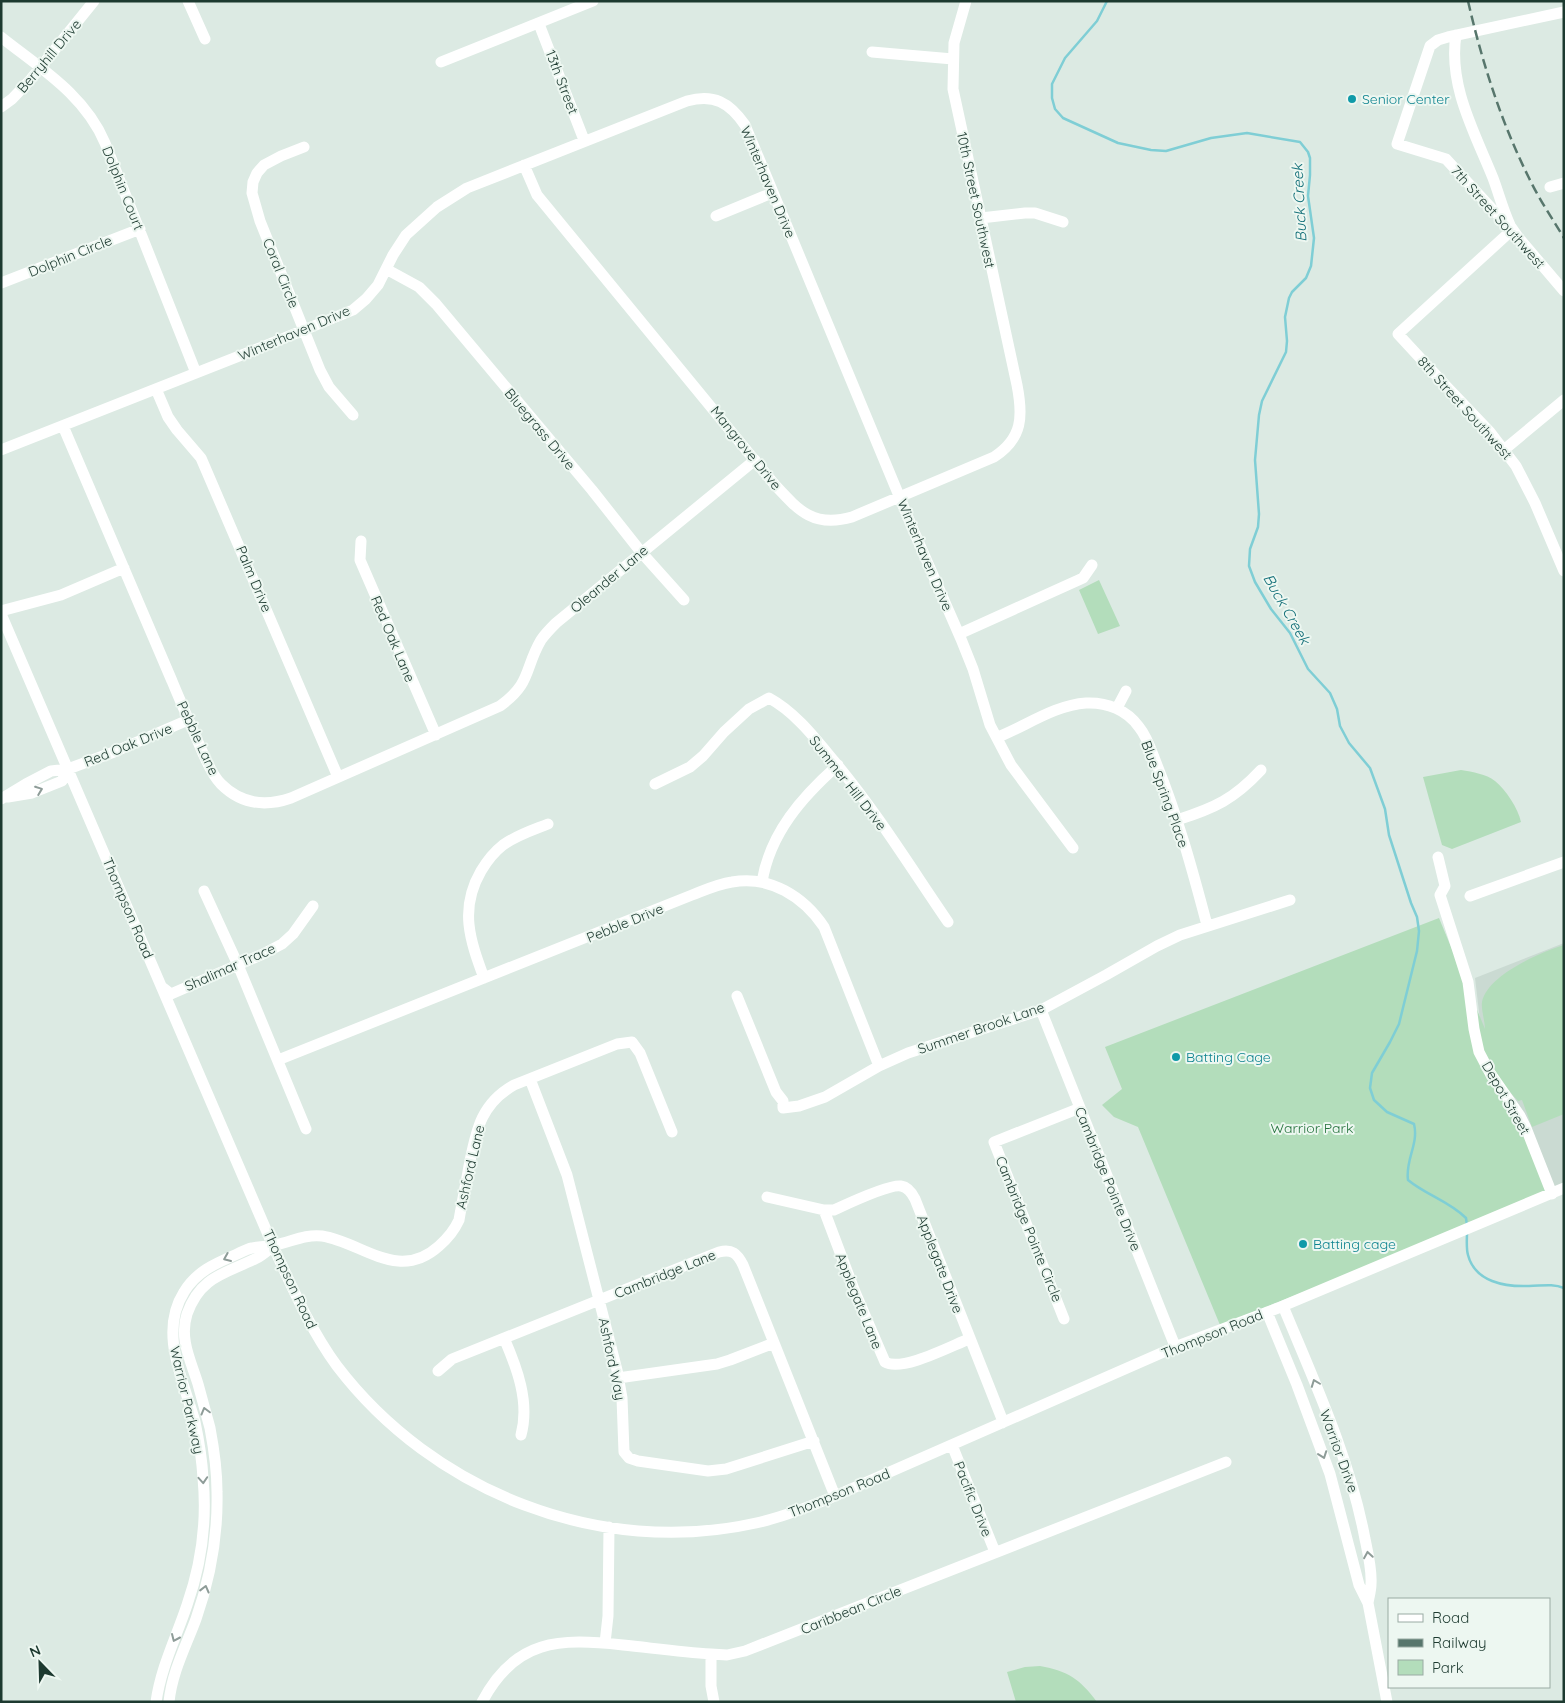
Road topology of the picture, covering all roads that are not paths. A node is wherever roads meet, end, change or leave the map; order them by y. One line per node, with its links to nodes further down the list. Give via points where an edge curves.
1 (94, 1): 13 (street, Berryhill Drive)
2 (188, 1): 9 (street)
3 (593, 1): 6 (street)
4 (966, 1): 11 (street, 10th Street Southwest, via 958,25)
5 (1564, 12): 8 (street)
6 (539, 24): 12 (street); 15 (street, 13th Street)
7 (1, 36): 13 (street, Dolphin Court)
8 (1456, 36): 24 (street, via 1459,94); 24 (street, 7th Street Southwest, via 1438,40 1430,46 1397,144 1446,159)
9 (205, 39)
10 (872, 52): 11 (street)
11 (953, 59): 22 (street, 10th Street Southwest, via 955,103)
12 (440, 62)
13 (41, 67): 14 (street, Berryhill Drive); 25 (street, Dolphin Court, via 71,93 93,120)
14 (1, 107)
15 (584, 140): 17 (street, Winterhaven Drive); 20 (street, Winterhaven Drive, via 686,101 715,99 731,108 744,125)
16 (304, 147): 29 (street, Coral Circle, via 264,165 253,182 252,193)
17 (524, 165): 26 (street, Winterhaven Drive, via 467,188 437,207 406,235); 38 (street, Mangrove Drive, via 538,195)
18 (1564, 183): 19 (street)
19 (1550, 187)
20 (772, 193): 21 (street); 39 (street, Winterhaven Drive)
21 (716, 216)
22 (981, 218): 23 (street, via 1025,213); 32 (street, 10th Street Southwest)
23 (1063, 222)
24 (1512, 228): 28 (street, 7th Street Southwest); 36 (street, 8th Street Southwest, via 1398,334)
25 (140, 229): 27 (street, Dolphin Circle); 30 (street, Dolphin Court)
26 (386, 268): 29 (street, Winterhaven Drive, via 378,285 360,304); 41 (street, Bluegrass Drive, via 419,287 436,304)
27 (1, 283)
28 (1564, 291)
29 (303, 330): 30 (street, Winterhaven Drive); 34 (street, Coral Circle, via 329,387)
30 (196, 373): 31 (street, Winterhaven Drive)
31 (156, 389): 35 (street, Winterhaven Drive); 57 (street, Palm Drive, via 172,423 201,458)
32 (1020, 399): 39 (street, Mangrove Drive, via 1017,432 1005,449 980,464)
33 (1564, 400): 36 (street)
34 (353, 415)
35 (63, 426): 37 (street, Winterhaven Drive); 43 (street, Pebble Lane)
36 (1504, 449): 44 (street, 8th Street Southwest, via 1523,478)
37 (1, 450)
38 (755, 460): 39 (street, Mangrove Drive, via 794,505 814,518 843,520); 41 (street, Oleander Lane)
39 (900, 497): 47 (street, Winterhaven Drive)
40 (361, 541): 52 (street, Red Oak Lane, via 359,555 362,566)
41 (642, 552): 45 (street, Bluegrass Drive); 50 (street, Oleander Lane, via 556,622 540,642 521,687 509,699)
42 (1092, 565): 47 (street, via 1083,578)
43 (124, 568): 46 (street, via 61,595); 51 (street, Pebble Lane)
44 (1564, 571)
45 (684, 600)
46 (1, 612): 55 (street, Thompson Road)
47 (959, 634): 53 (street, Winterhaven Drive, via 990,725)
48 (1126, 691): 49 (street)
49 (1117, 708): 53 (street, Blue Spring Place, via 1103,704 1074,704); 59 (street, Blue Spring Place, via 1140,727 1145,736)
50 (485, 713): 52 (street, Pebble Lane)
51 (188, 720): 55 (street, Red Oak Drive); 57 (street, Pebble Lane, via 217,780 246,800 277,802)
52 (436, 735): 57 (street, Pebble Lane)
53 (998, 738): 61 (street, Winterhaven Drive, via 1011,765)
54 (838, 765): 58 (street, Summer Hill Drive, via 794,717 769,698 749,709 690,767); 64 (street, via 805,796 784,823 770,851); 69 (street, Summer Hill Drive)
55 (68, 769): 55 (street, Red Oak Drive, one-way to 55, via 51,771 1,799 32,793 62,781); 73 (street, Thompson Road)
56 (1261, 770): 59 (street, via 1228,800 1205,812)
57 (338, 777)
58 (655, 784)
59 (1177, 820): 70 (street, Blue Spring Place)
60 (548, 824): 72 (street, via 518,836 497,850 473,886 469,930)
61 (1073, 848)
62 (1438, 857): 83 (street, Depot Street, via 1446,886 1440,895 1468,982 1479,1052 1493,1079 1520,1116)
63 (1564, 862): 66 (street)
64 (762, 882): 72 (street, Pebble Drive, via 745,880 713,887); 77 (street, Pebble Drive, via 795,896 824,927)
65 (204, 891): 71 (street)
66 (1470, 896)
67 (1290, 900): 70 (street, Summer Brook Lane)
68 (313, 906): 71 (street, Shalimar Trace, via 287,940)
69 (948, 922)
70 (1207, 925): 75 (street, Summer Brook Lane, via 1156,946)
71 (238, 965): 73 (street, Shalimar Trace, via 171,994); 76 (street)
72 (484, 978): 76 (street, Pebble Drive)
73 (162, 987): 86 (street, Thompson Road)
74 (737, 996): 77 (street, Summer Brook Lane, via 784,1108 825,1097)
75 (1041, 1010): 77 (street, Summer Brook Lane, via 920,1049); 79 (street, Cambridge Pointe Drive)
76 (278, 1060): 80 (street)
77 (879, 1066)
78 (530, 1079): 81 (street, Ashford Lane, via 618,1044 632,1042 640,1052); 86 (street, Ashford Lane, via 506,1089 483,1115 475,1136 459,1220 446,1240 433,1251 413,1260 399,1261 313,1235); 87 (street, Ashford Way, via 567,1175)
79 (1080, 1108): 90 (street, Cambridge Pointe Circle, via 994,1142); 94 (street, Cambridge Pointe Drive)
80 (306, 1130)
81 (672, 1132)
82 (1564, 1188): 83 (street, Thompson Road)
83 (1552, 1194): 88 (street, Thompson Road)
84 (767, 1197): 85 (street)
85 (824, 1210): 92 (street, Applegate Drive, via 834,1210 898,1185 908,1190 915,1199); 92 (street, Applegate Lane, via 885,1362 896,1366 908,1363)
86 (273, 1246): 103 (street, Thompson Road, via 298,1300 336,1364 394,1427 442,1464 495,1494 547,1513); 108 (street, Warrior Parkway, one-way to 108, via 253,1247 198,1274 183,1293 174,1315 174,1350 198,1439 204,1515 194,1581 164,1666); 109 (street, Warrior Parkway, one-way to 86, via 174,1676 202,1602 214,1549 217,1516 216,1472 210,1430 186,1350 185,1324 196,1295 210,1281 257,1259)
87 (599, 1300): 91 (street, Cambridge Lane); 93 (street, Cambridge Lane, via 727,1250 738,1254); 96 (street, Ashford Way)
88 (1283, 1306): 89 (street, Thompson Road); 105 (street, Warrior Drive, one-way to 88, via 1370,1569 1353,1487)
89 (1267, 1312): 94 (street, Thompson Road); 105 (street, Warrior Drive, one-way to 105, via 1330,1474 1359,1585)
90 (1064, 1319)
91 (504, 1338): 95 (street, Cambridge Lane, via 452,1359); 98 (street, via 521,1384 525,1422)
92 (969, 1339): 97 (street, Applegate Drive)
93 (774, 1343): 96 (street, via 718,1364); 99 (street, Cambridge Lane)
94 (1175, 1347): 97 (street, Thompson Road)
95 (438, 1370)
96 (618, 1378): 99 (street, Ashford Way, via 622,1398 623,1447 631,1460 708,1471 726,1469)
97 (1002, 1423): 100 (street, Thompson Road)
98 (521, 1435)
99 (814, 1441): 102 (street, Cambridge Lane)
100 (952, 1445): 102 (street, Thompson Road); 104 (street, Pacific Drive)
101 (1226, 1462): 104 (street, Caribbean Circle)
102 (835, 1496): 103 (street, Thompson Road, via 780,1517 726,1528 658,1532)
103 (610, 1527): 106 (street)
104 (995, 1552): 107 (street, Caribbean Circle, via 765,1644 737,1653)
105 (1368, 1603): 112 (street, Warrior Drive)
106 (605, 1643): 107 (street, Caribbean Circle); 110 (street, Caribbean Circle, via 561,1642 541,1646 508,1665)
107 (711, 1654): 111 (street)
108 (156, 1702)
109 (169, 1702)
110 (482, 1702)
111 (714, 1702)
112 (1387, 1702)

